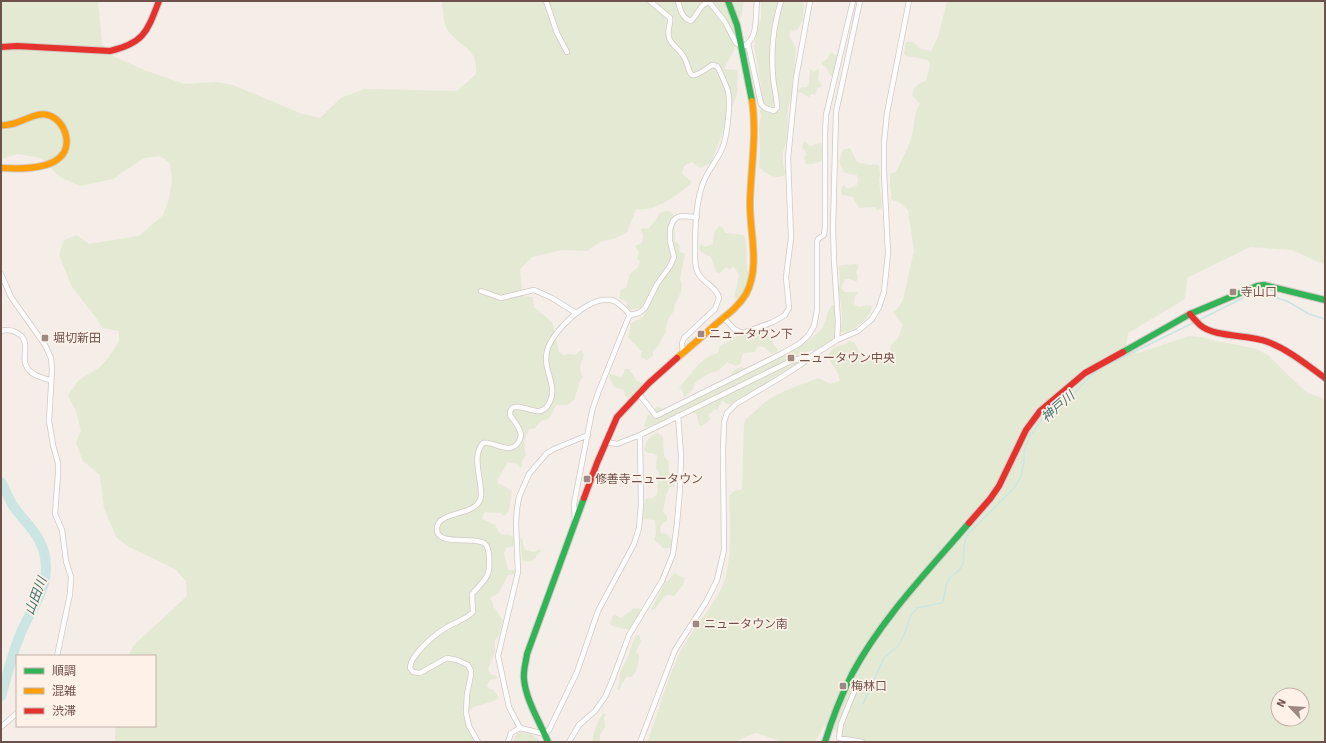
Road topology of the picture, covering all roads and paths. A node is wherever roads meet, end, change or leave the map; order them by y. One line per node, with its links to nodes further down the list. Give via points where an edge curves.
1 (159, 1): 14 (street, via 143,38 119,49 110,51 17,46)
2 (546, 1): 15 (street, via 557,33)
3 (650, 1): 18 (street, via 670,18 669,39 684,57 690,72 697,75 712,65 716,66 728,92 729,109 724,144 703,184)
4 (678, 1): 13 (street, via 685,19 691,21 704,3 710,3 736,43)
5 (728, 1): 13 (street, via 735,16)
6 (757, 1): 12 (street, via 754,35)
7 (781, 1): 12 (street, via 773,34 773,77 777,103 774,111 761,104)
8 (810, 1): 25 (street, via 796,78 788,158 790,238 786,277 789,308 785,315 773,322 743,333 734,329)
9 (853, 1): 32 (street, via 826,115 824,235 818,238 817,242 818,294 812,330 803,341 781,354 656,416)
10 (860, 1): 27 (street, via 836,112 833,228)
11 (909, 1): 27 (street, via 887,113 884,142 888,253 882,300 876,314 867,324)
12 (748, 44): 13 (street)
13 (742, 47): 25 (street, via 751,89 755,129 750,197 753,272 746,296)
14 (1, 48)
15 (567, 52)
16 (1, 124): 17 (street, via 17,124 38,114 48,115 62,125 66,142 61,156 51,162 31,167)
17 (1, 168)
18 (697, 217): 24 (street, via 681,216 673,221 670,247 674,258 645,308); 28 (street, via 696,268 700,277 719,298 715,308 684,338)
19 (1, 274): 31 (street, via 12,297 45,345 51,358)
20 (481, 291): 22 (street, via 501,298 534,290)
21 (1325, 300): 23 (street, via 1264,285)
22 (576, 313): 24 (street, via 588,305 608,300 620,304); 44 (street, via 554,338 547,352 546,367 553,387 548,406 541,411 522,406 512,408 510,415 521,432 518,444 506,448 488,442 483,443 478,454 480,502 471,509 444,518 436,529 443,538 484,543 490,568 485,581 471,596 473,612 431,639 411,661 410,668 413,672 420,673 447,658 468,666 471,675 466,713 468,726)
23 (1190, 314): 30 (street, via 1201,326 1213,332 1245,336 1278,346); 39 (street, via 1085,373 1040,412 1026,430 990,499 896,610 864,653)
24 (630, 315): 34 (street, via 598,393)
25 (724, 318): 28 (street)
26 (1, 331): 31 (street, via 12,330 22,337 28,369)
27 (837, 340): 29 (street)
28 (683, 354): 32 (street)
29 (812, 356): 33 (street, via 790,361); 48 (street, via 727,412 723,451 724,550 717,580 675,650)
30 (1325, 378)
31 (50, 380): 38 (street, via 49,421 58,463 54,514 62,530 71,577)
32 (639, 394): 36 (street, via 617,417)
33 (678, 416): 35 (street); 47 (street, via 681,455 680,500 673,554 662,581 629,635 605,696 595,711 579,725)
34 (588, 435): 37 (street, via 574,504); 42 (street, via 547,453 529,474 519,497 516,524 518,572 498,656 509,707)
35 (640, 435): 36 (street, via 617,444); 43 (street, via 641,505 637,532 628,556 598,611 569,690)
36 (606, 442): 37 (street)
37 (575, 522): 43 (street, via 532,638 524,668 527,691)
38 (57, 655)
39 (847, 684): 49 (street); 50 (street, via 856,687 841,724 839,738)
40 (16, 714): 41 (street)
41 (1, 727)
42 (520, 728): 43 (street); 45 (street, via 511,733)
43 (545, 734): 46 (street)
44 (478, 742)
45 (508, 742)
46 (548, 742)
47 (569, 742)
48 (640, 742)
49 (825, 742)
50 (862, 742)

